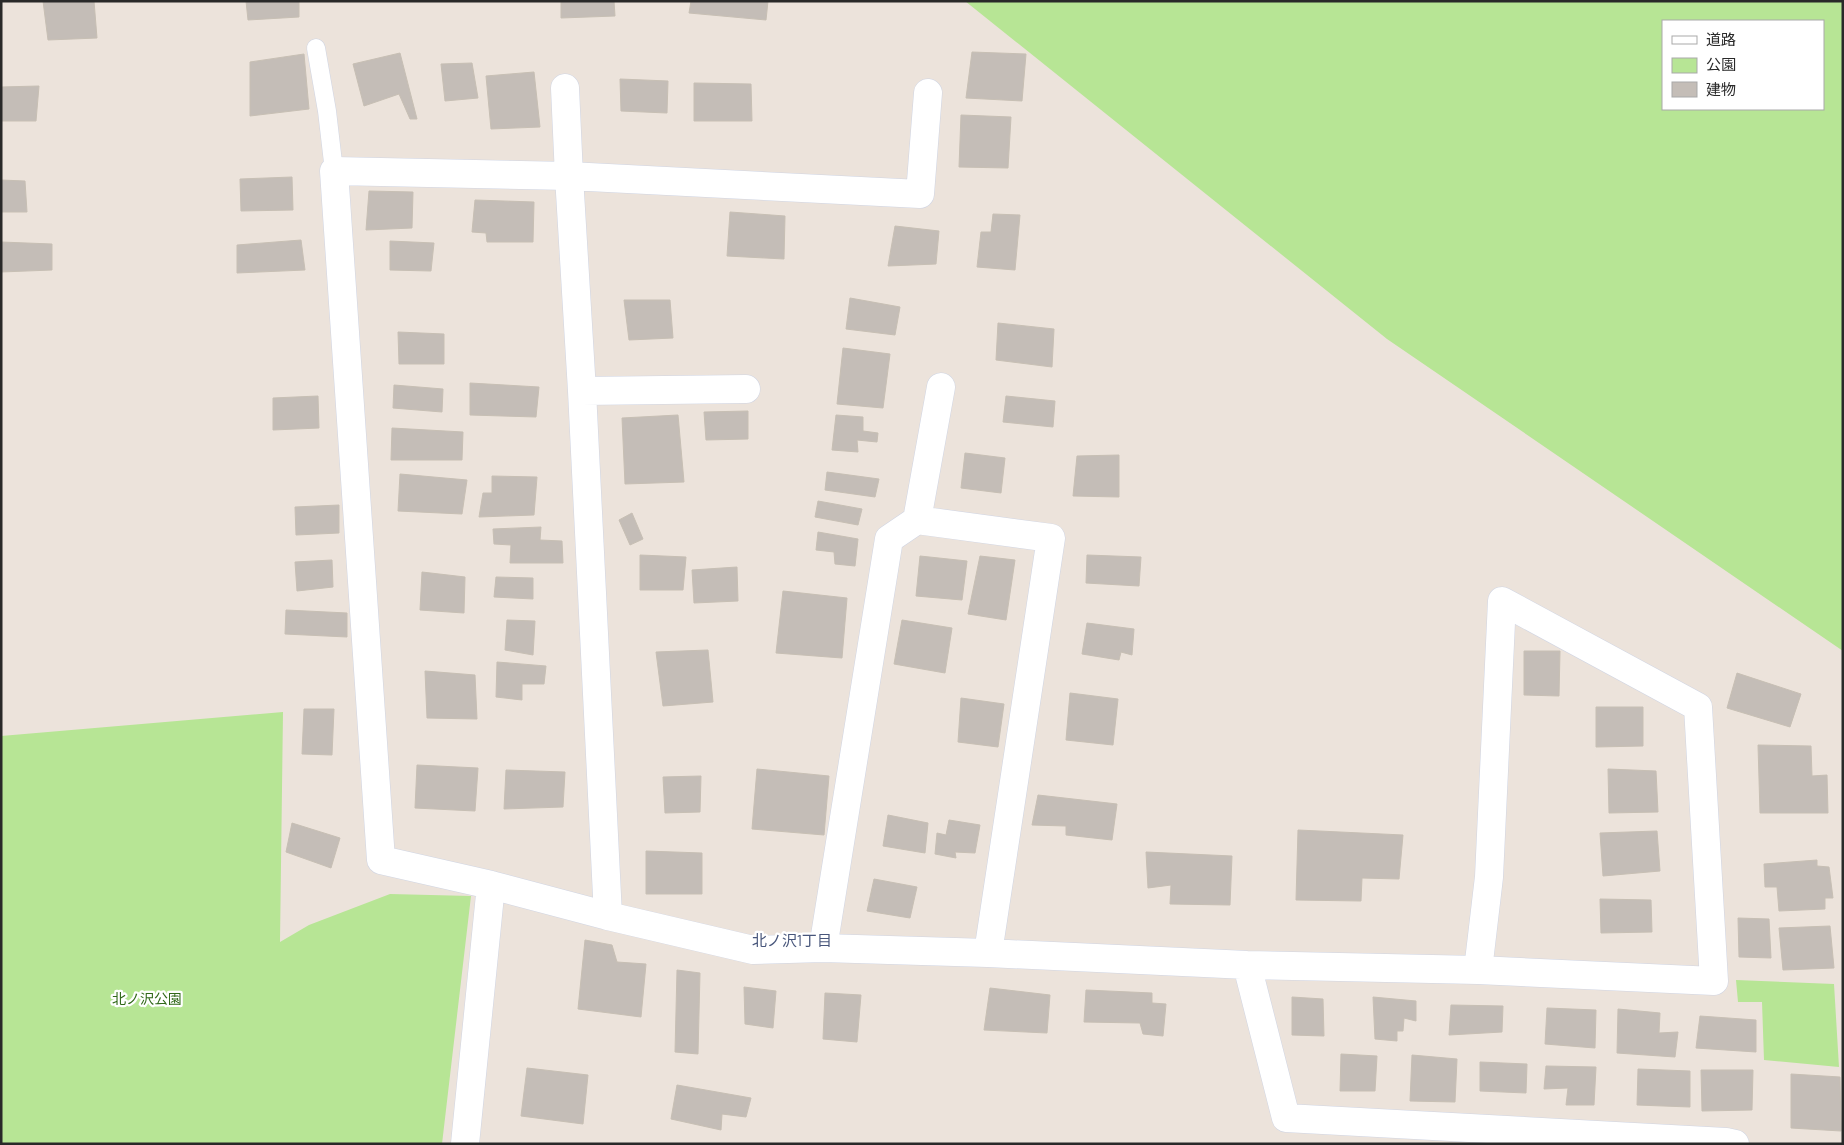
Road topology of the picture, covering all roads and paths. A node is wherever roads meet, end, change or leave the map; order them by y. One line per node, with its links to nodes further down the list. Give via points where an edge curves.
1 (316, 48): 4 (lane)
2 (565, 88): 5 (street)
3 (928, 93): 5 (street, via 920,194)
4 (334, 171): 5 (street); 10 (street, via 381,860)
5 (569, 176): 8 (street)
6 (941, 387): 9 (street)
7 (746, 389): 8 (street)
8 (582, 391): 11 (street)
9 (917, 520): 12 (street, via 889,539); 13 (street, via 1051,538)
10 (491, 885): 11 (street); 16 (street)
11 (608, 916): 12 (street, via 753,950)
12 (823, 948): 13 (street)
13 (988, 953): 14 (street)
14 (1247, 965): 15 (street); 17 (street, via 1286,1118)
15 (1478, 970): 15 (street, via 1490,877 1502,601 1698,707 1714,981)
16 (466, 1144)
17 (1735, 1144)

